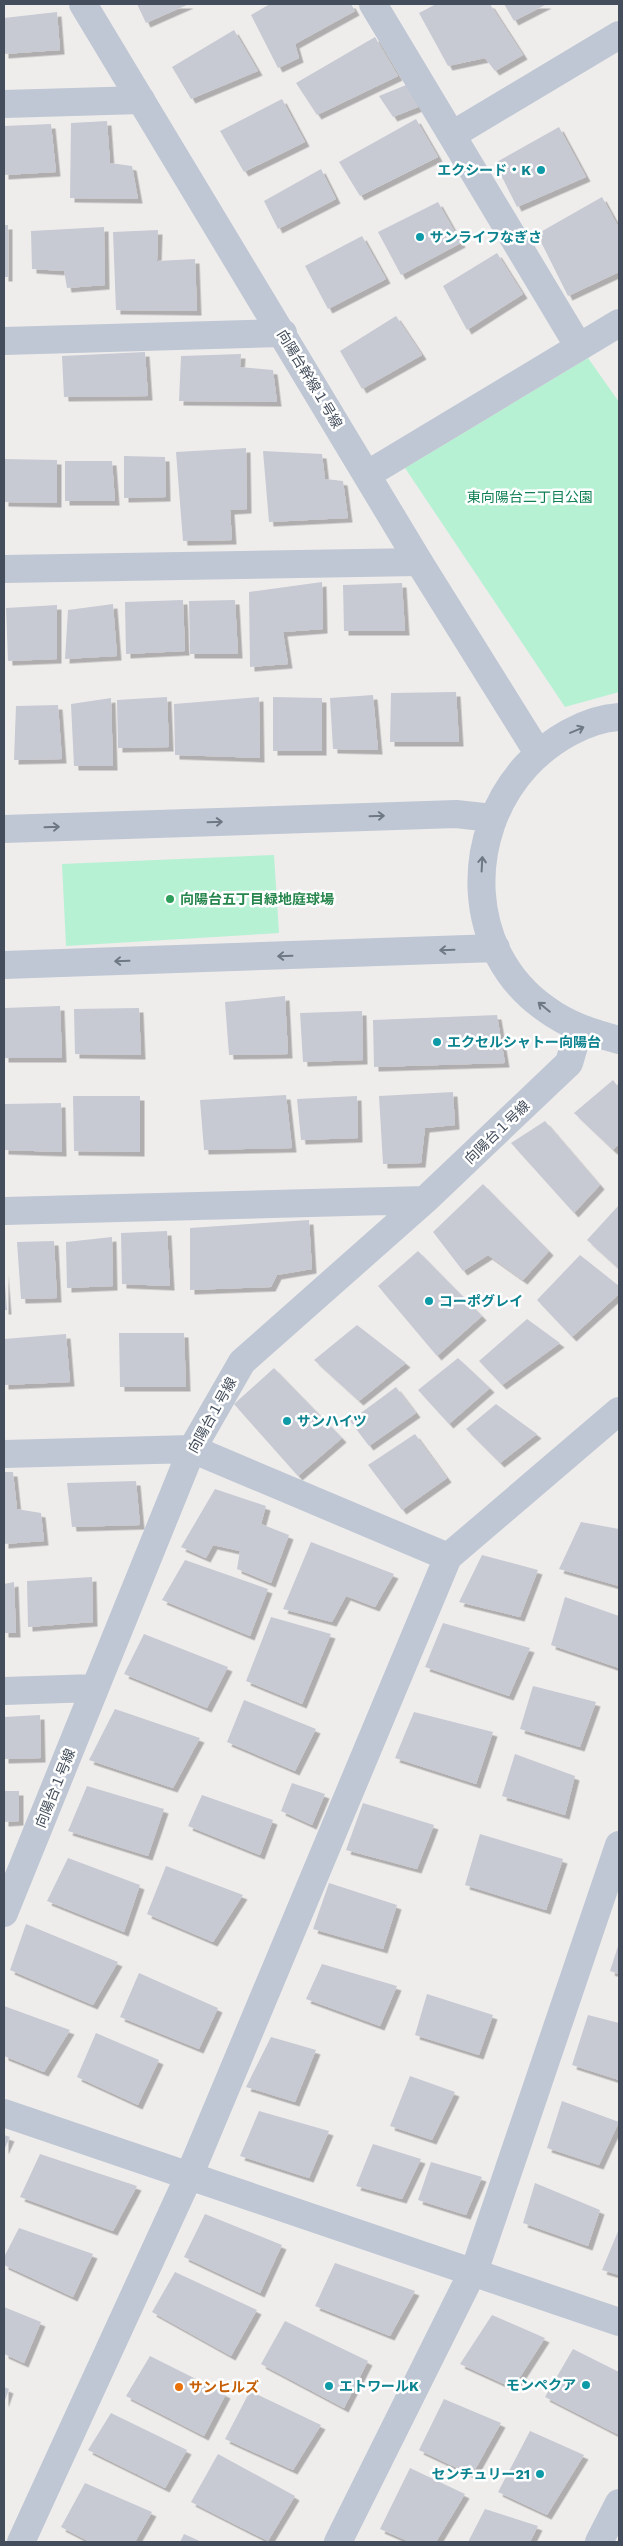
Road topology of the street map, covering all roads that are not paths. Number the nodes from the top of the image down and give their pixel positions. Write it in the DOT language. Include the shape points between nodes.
graph roads {
  1 [pos="83,4"];
  2 [pos="373,4"];
  3 [pos="619,35"];
  4 [pos="141,100"];
  5 [pos="4,104"];
  6 [pos="452,135"];
  7 [pos="619,323"];
  8 [pos="283,334"];
  9 [pos="4,340"];
  10 [pos="579,347"];
  11 [pos="368,474"];
  12 [pos="419,562"];
  13 [pos="4,568"];
  14 [pos="619,716"];
  15 [pos="538,753"];
  16 [pos="492,818"];
  17 [pos="4,829"];
  18 [pos="496,948"];
  19 [pos="4,965"];
  20 [pos="578,1029"];
  21 [pos="619,1040"];
  22 [pos="425,1200"];
  23 [pos="4,1211"];
  24 [pos="619,1411"];
  25 [pos="192,1449"];
  26 [pos="4,1454"];
  27 [pos="448,1556"];
  28 [pos="95,1688"];
  29 [pos="4,1690"];
  30 [pos="619,1845"];
  31 [pos="4,1913"];
  32 [pos="4,2113"];
  33 [pos="188,2176"];
  34 [pos="472,2272"];
  35 [pos="619,2322"];
  36 [pos="619,2503"];
  37 [pos="21,2542"];
  38 [pos="338,2542"];
  39 [pos="598,2542"];
  1 -- 4 [label="street, 向陽台幹線１号線"];
  2 -- 6 [label="street"];
  3 -- 6 [label="street"];
  4 -- 5 [label="street"];
  4 -- 8 [label="street, 向陽台幹線１号線"];
  6 -- 10 [label="street"];
  7 -- 10 [label="street"];
  8 -- 9 [label="street"];
  8 -- 11 [label="street, 向陽台幹線１号線"];
  10 -- 11 [label="street"];
  11 -- 12 [label="street, 向陽台幹線１号線"];
  12 -- 13 [label="street"];
  12 -- 15 [label="street, 向陽台幹線１号線"];
  15 -- 14 [label="street, one-way" via="573,730"];
  15 -- 16 [label="street" via="511,782"];
  17 -- 16 [label="street, one-way" via="456,814"];
  18 -- 16 [label="street, one-way" via="482,906 481,861"];
  18 -- 19 [label="street, one-way"];
  20 -- 18 [label="street, one-way" via="545,1009 517,982"];
  20 -- 21 [label="street"];
  20 -- 22 [label="street, 向陽台１号線" via="569,1063"];
  22 -- 23 [label="street"];
  22 -- 25 [label="street, 向陽台１号線" via="242,1362"];
  24 -- 27 [label="street"];
  25 -- 26 [label="street"];
  25 -- 27 [label="street"];
  25 -- 28 [label="street, 向陽台１号線"];
  27 -- 33 [label="street"];
  28 -- 29 [label="street"];
  28 -- 31 [label="street, 向陽台１号線"];
  30 -- 34 [label="street"];
  32 -- 33 [label="street"];
  33 -- 34 [label="street"];
  33 -- 37 [label="street"];
  34 -- 35 [label="street"];
  34 -- 38 [label="street"];
  36 -- 39 [label="street"];
}
